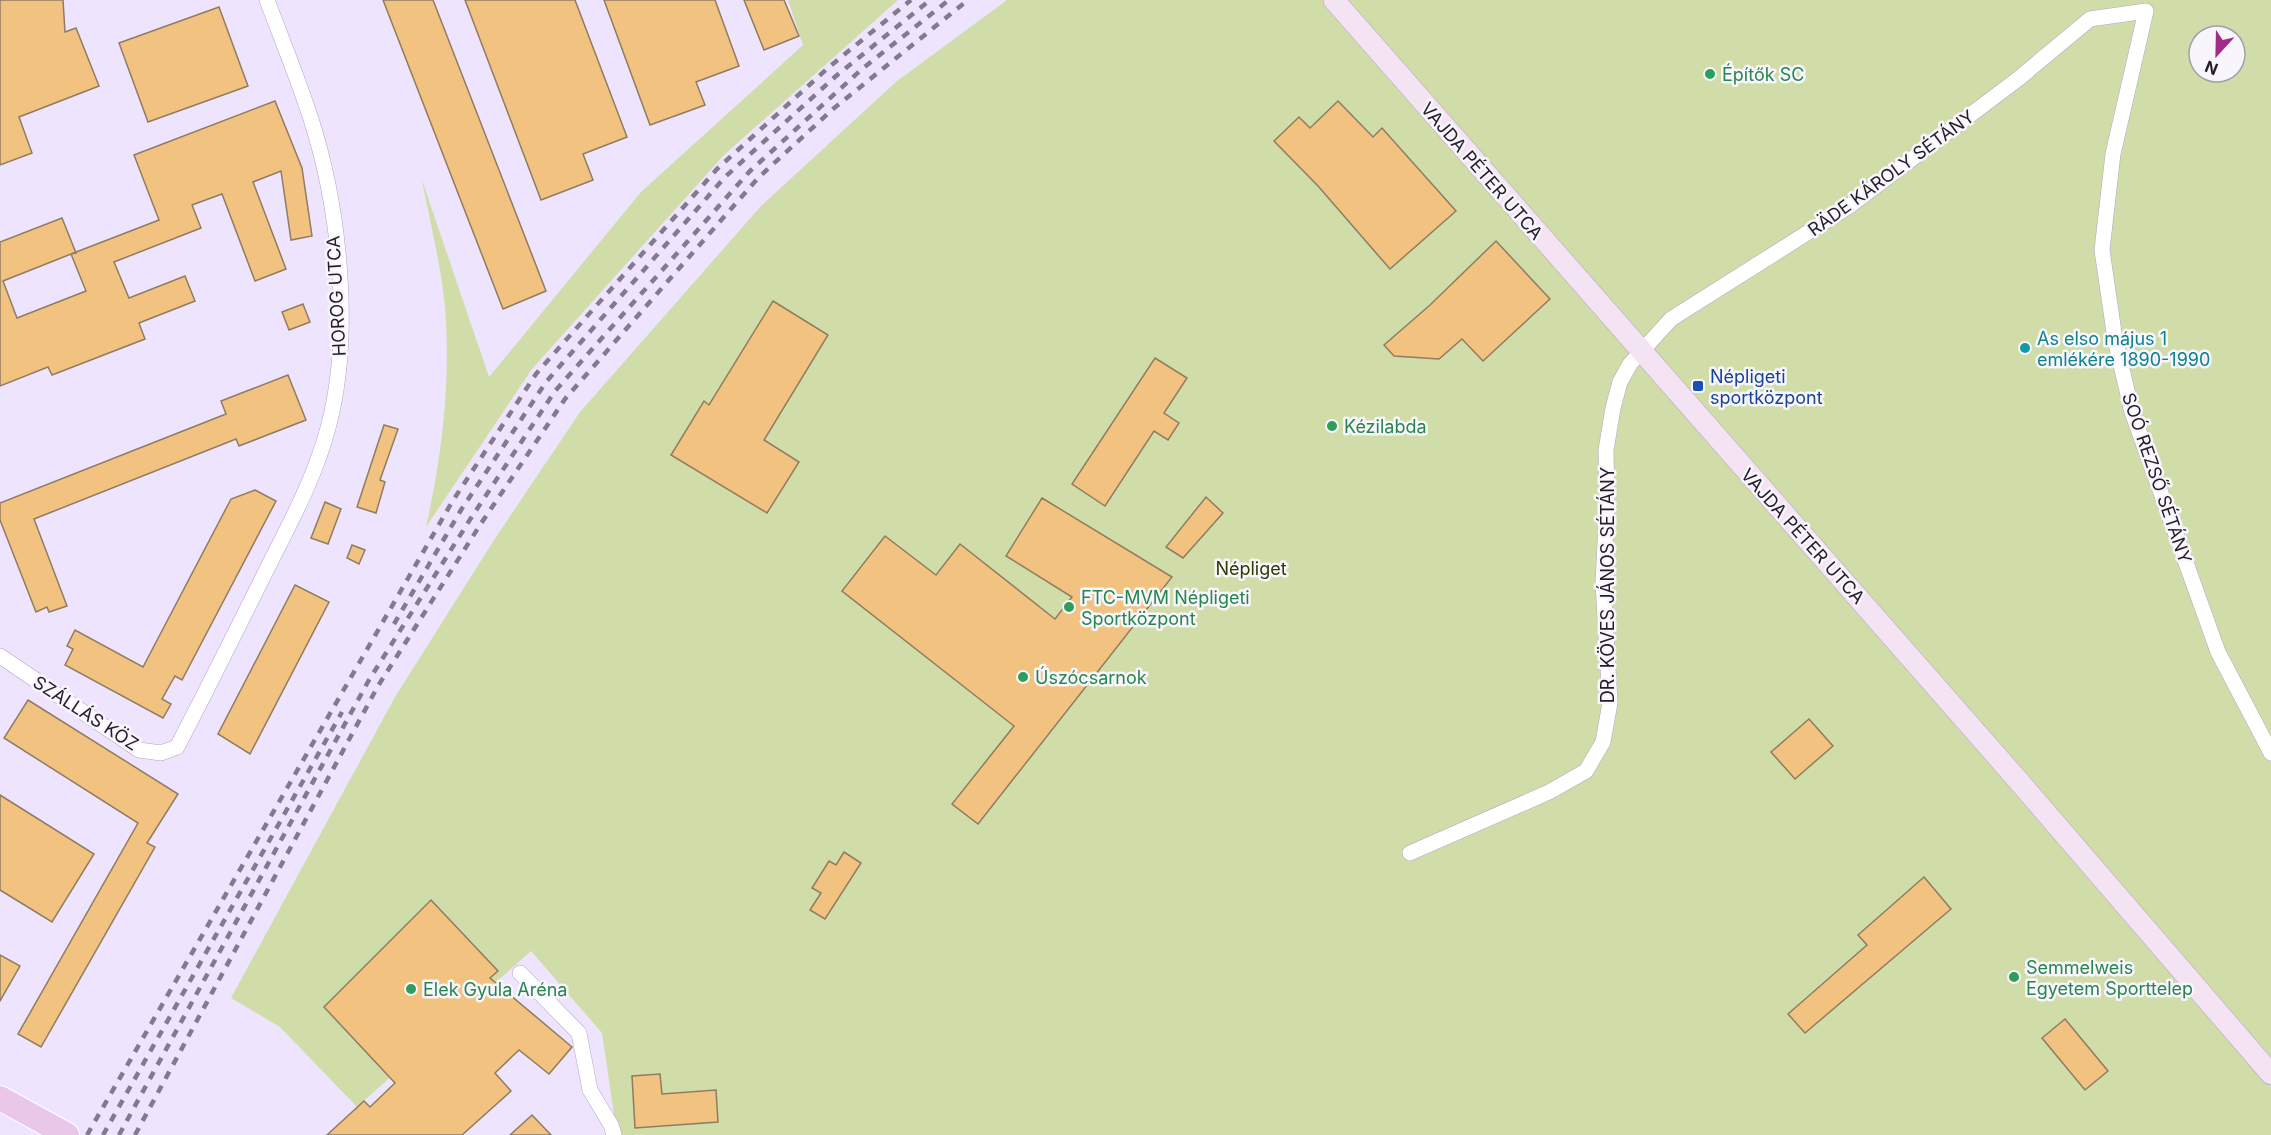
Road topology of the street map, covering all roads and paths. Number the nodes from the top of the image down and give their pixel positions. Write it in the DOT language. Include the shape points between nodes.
graph roads {
  1 [pos="267,0"];
  2 [pos="1334,0"];
  3 [pos="2146,11"];
  4 [pos="1641,352"];
  5 [pos="0,656"];
  6 [pos="177,747"];
  7 [pos="2271,753"];
  8 [pos="1410,853"];
  9 [pos="520,973"];
  10 [pos="2271,1074"];
  11 [pos="0,1098"];
  12 [pos="56,1133"];
  13 [pos="614,1135"];
  1 -- 6 [label="street, HOROG UTCA" via="311,121 331,207 339,283 339,373 324,444 287,531"];
  2 -- 4 [label="street, VAJDA PÉTER UTCA"];
  3 -- 4 [label="street, RÄDE KÁROLY SÉTÁNY" via="2090,19 2018,79 1848,207 1671,319"];
  3 -- 7 [label="street, SOÓ REZSŐ SÉTÁNY" via="2113,154 2102,250 2115,339 2132,412 2218,652"];
  4 -- 8 [label="street, DR. KÖVES JÁNOS SÉTÁNY" via="1625,370 1608,430 1603,583 1610,703 1603,742 1586,771"];
  4 -- 10 [label="street, VAJDA PÉTER UTCA"];
  5 -- 6 [label="street, SZÁLLÁS KÖZ" via="139,750 161,753"];
  9 -- 13 [label="street" via="579,1033 590,1090"];
  11 -- 12 [label="main road"];
}
